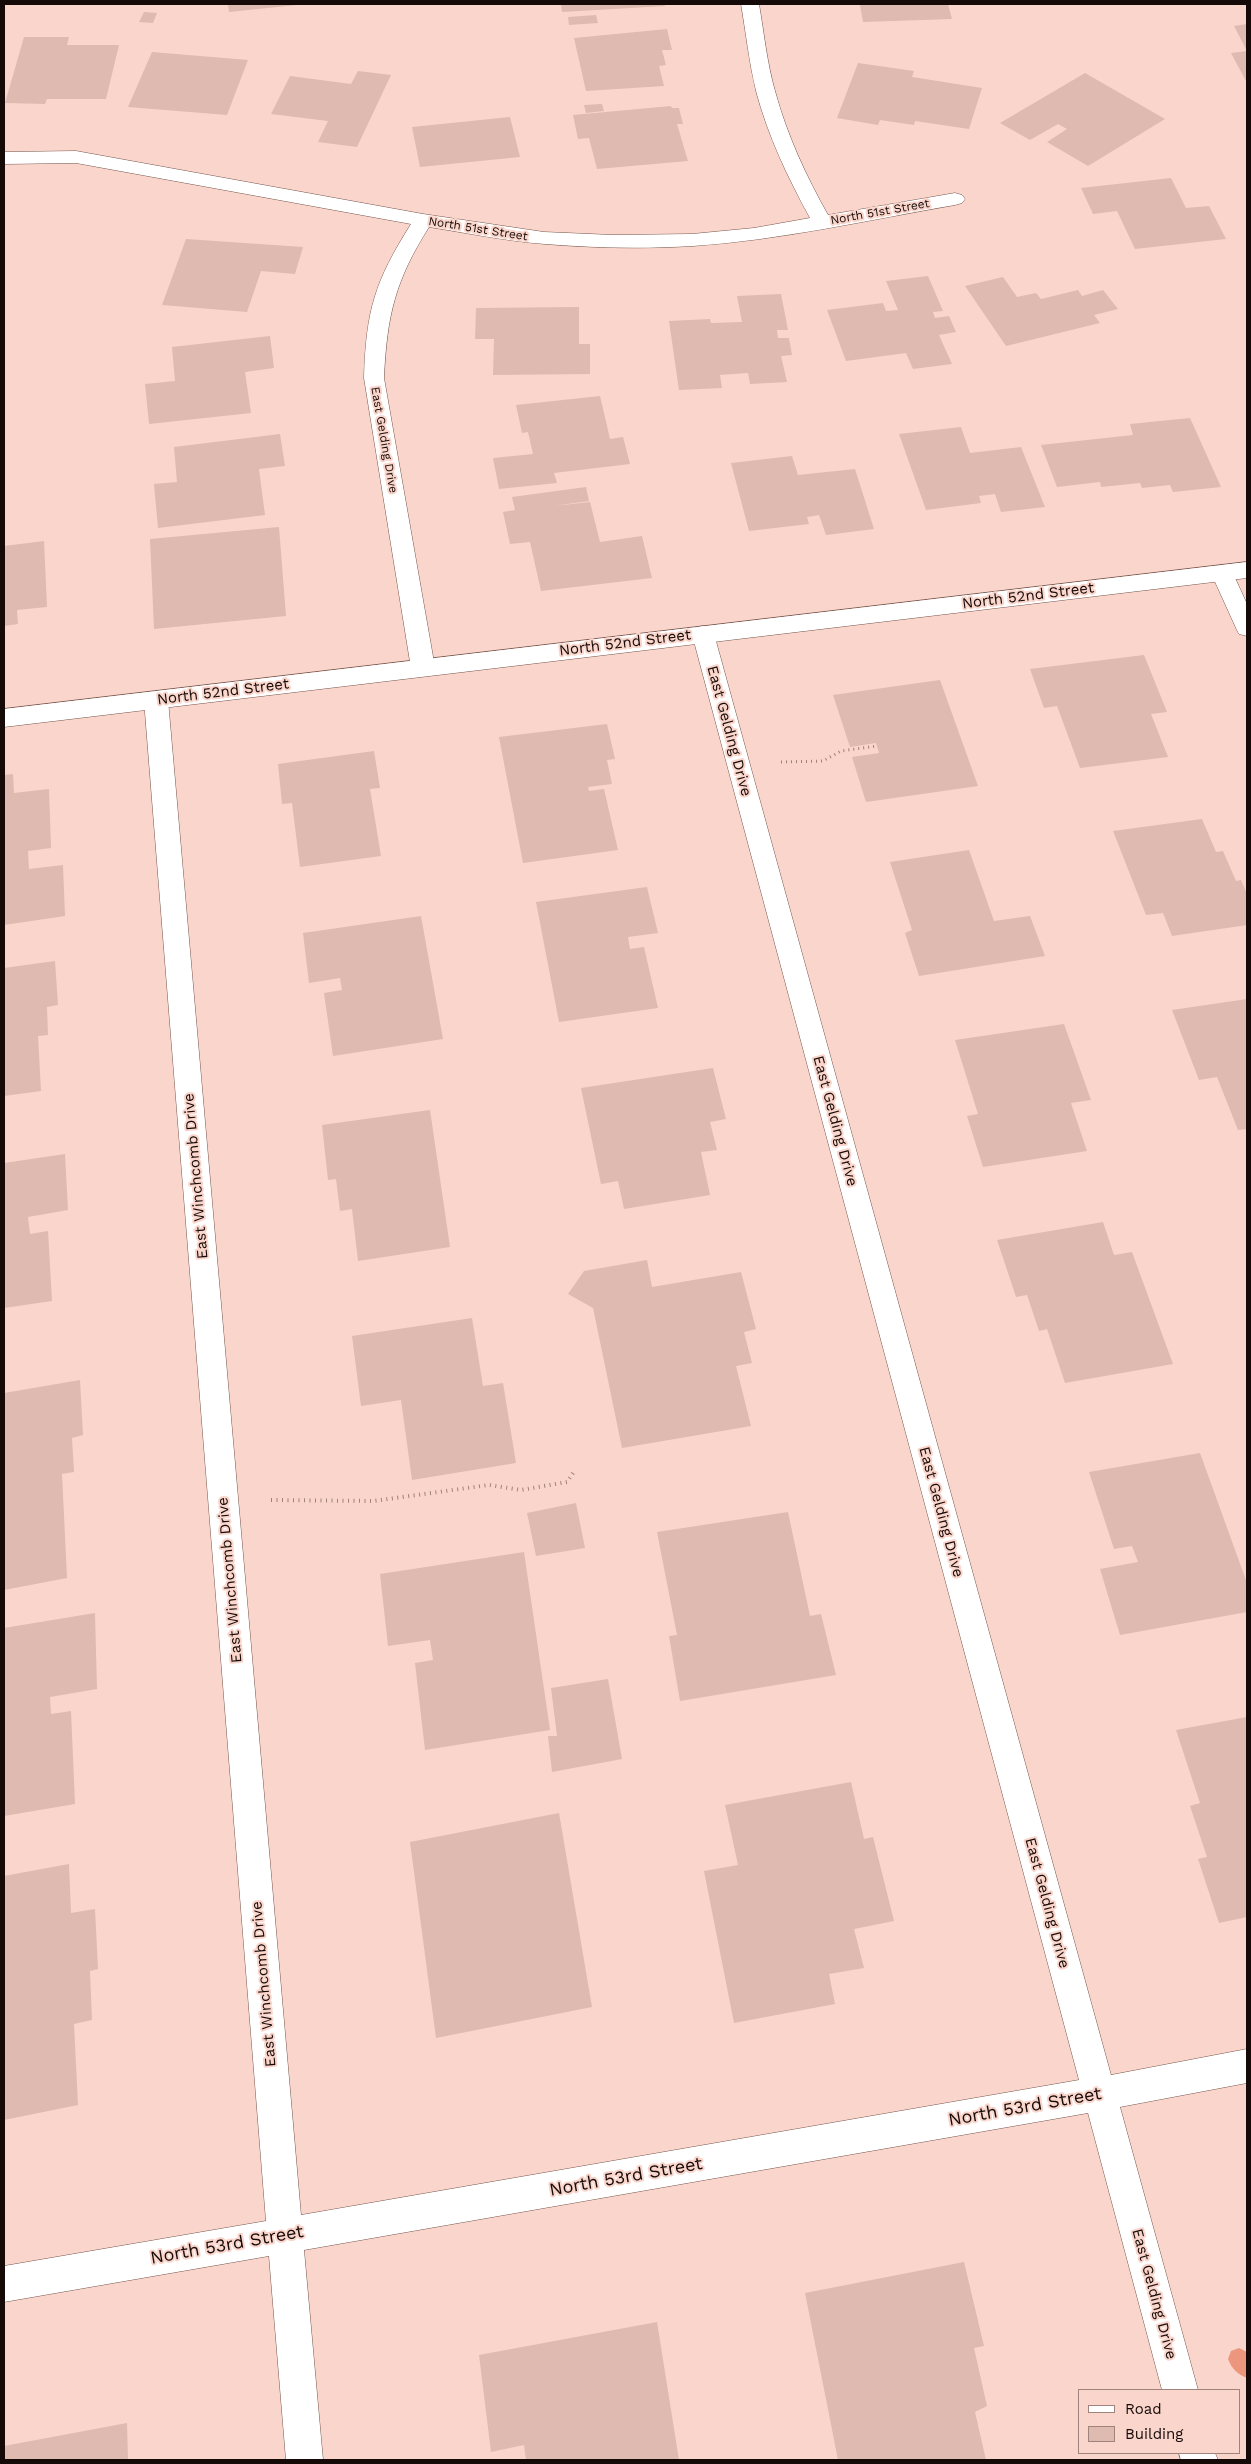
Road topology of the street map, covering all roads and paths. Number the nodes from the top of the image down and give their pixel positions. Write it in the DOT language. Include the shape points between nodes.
graph roads {
  1 [pos="750,4"];
  2 [pos="4,158"];
  3 [pos="955,199"];
  4 [pos="423,220"];
  5 [pos="823,223"];
  6 [pos="1247,570"];
  7 [pos="1222,573"];
  8 [pos="1247,628"];
  9 [pos="703,634"];
  10 [pos="422,668"];
  11 [pos="156,700"];
  12 [pos="4,718"];
  13 [pos="877,746"];
  14 [pos="778,762"];
  15 [pos="573,1473"];
  16 [pos="272,1500"];
  17 [pos="1247,2066"];
  18 [pos="1099,2094"];
  19 [pos="285,2235"];
  20 [pos="4,2284"];
  21 [pos="1180,2389"];
  22 [pos="304,2460"];
  1 -- 5 [label="street" via="761,73 781,138 805,193"];
  2 -- 4 [label="street, North 51st Street" via="76,157"];
  3 -- 5 [label="street, North 51st Street"];
  4 -- 5 [label="street, North 51st Street" via="544,238 613,241 692,240"];
  4 -- 10 [label="street, East Gelding Drive" via="388,284 376,336 374,378"];
  6 -- 7 [label="street, North 52nd Street"];
  7 -- 8 [label="street"];
  7 -- 9 [label="street, North 52nd Street"];
  9 -- 10 [label="street, North 52nd Street"];
  9 -- 18 [label="street, East Gelding Drive"];
  10 -- 11 [label="street, North 52nd Street"];
  11 -- 12 [label="street, North 52nd Street"];
  11 -- 19 [label="street, East Winchcomb Drive"];
  13 -- 14 [label="path" via="840,751 823,761"];
  15 -- 16 [label="path" via="567,1482 521,1490 489,1485 374,1501"];
  17 -- 18 [label="street, North 53rd Street"];
  18 -- 19 [label="street, North 53rd Street"];
  18 -- 21 [label="street, East Gelding Drive"];
  19 -- 20 [label="street, North 53rd Street"];
  19 -- 22 [label="street, East Winchcomb Drive"];
}
